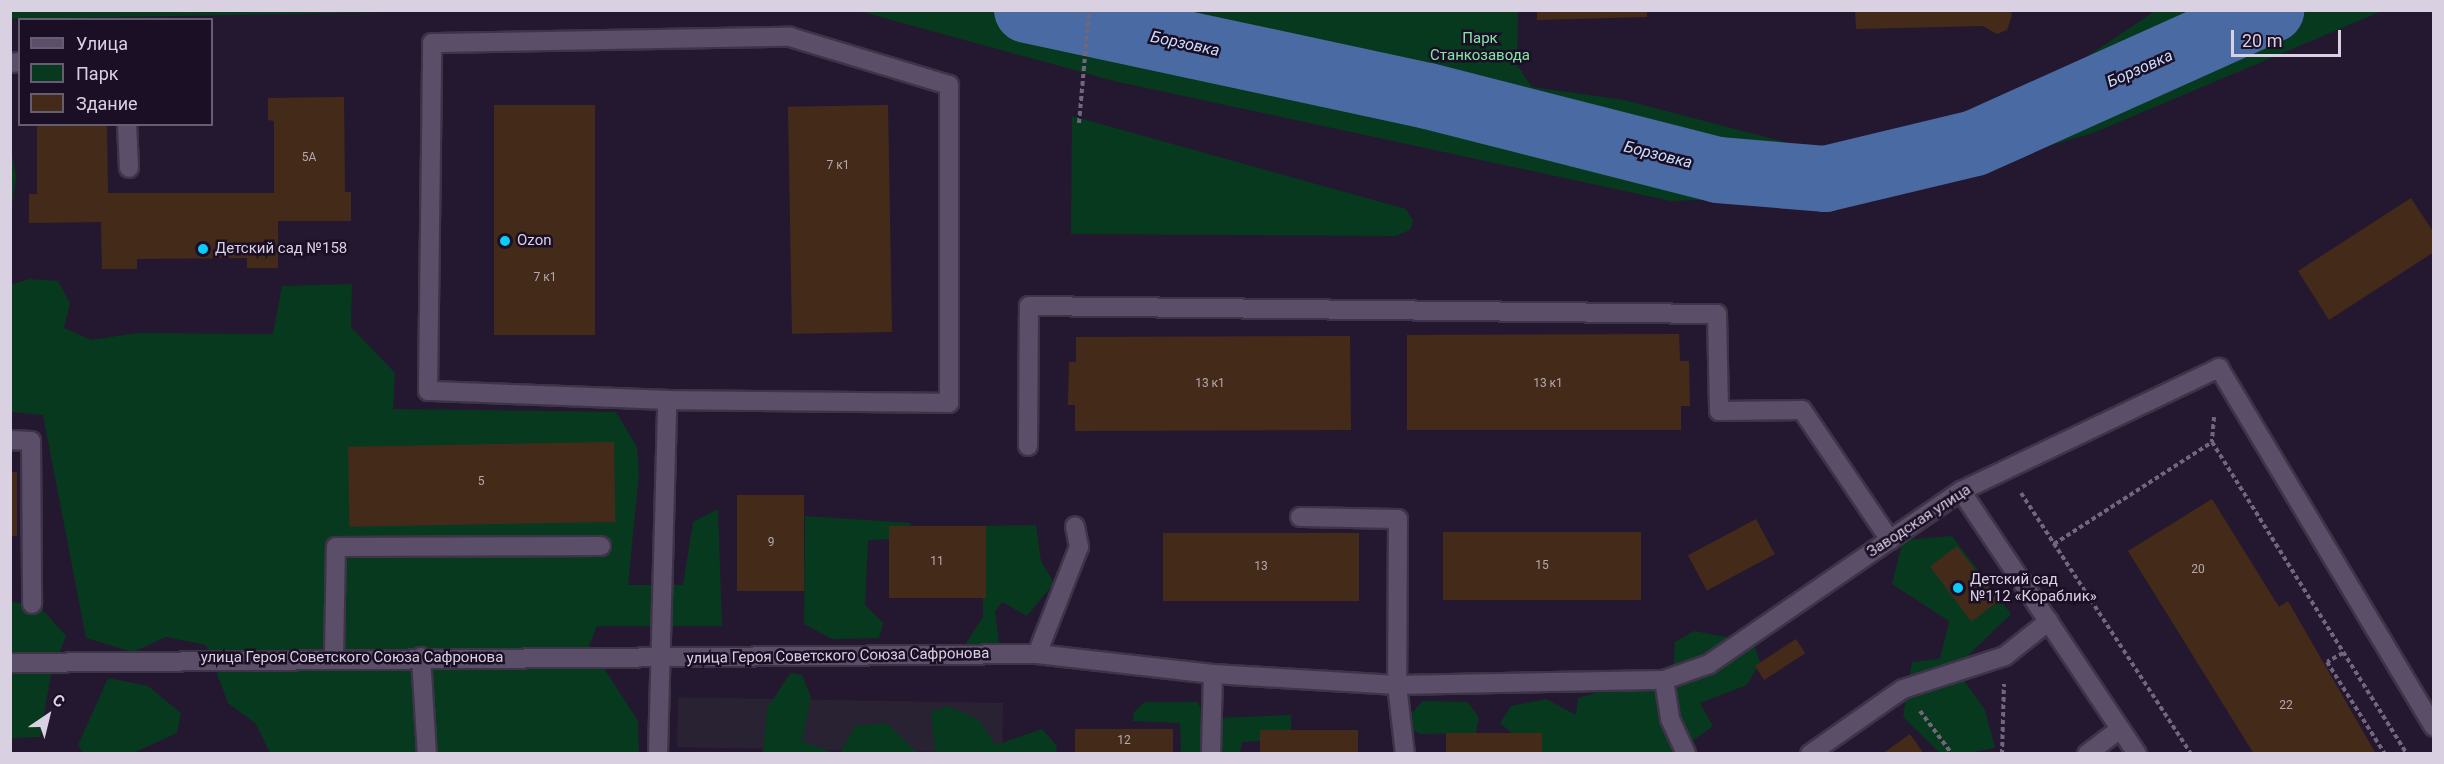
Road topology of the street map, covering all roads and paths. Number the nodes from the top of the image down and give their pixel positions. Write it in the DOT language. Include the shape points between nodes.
graph roads {
  1 [pos="1089,10"];
  2 [pos="1079,123"];
  3 [pos="127,126"];
  4 [pos="129,168"];
  5 [pos="667,400"];
  6 [pos="10,440"];
  7 [pos="1028,447"];
  8 [pos="2006,469"];
  9 [pos="1961,491"];
  10 [pos="1300,517"];
  11 [pos="1075,526"];
  12 [pos="1890,540"];
  13 [pos="2054,544"];
  14 [pos="601,546"];
  15 [pos="32,604"];
  16 [pos="2049,621"];
  17 [pos="2343,653"];
  18 [pos="1037,654"];
  19 [pos="2005,656"];
  20 [pos="334,657"];
  21 [pos="421,657"];
  22 [pos="660,657"];
  23 [pos="10,663"];
  24 [pos="1213,674"];
  25 [pos="1664,680"];
  26 [pos="1397,685"];
  27 [pos="1903,689"];
  28 [pos="2433,727"];
  29 [pos="2120,729"];
  30 [pos="427,753"];
  31 [pos="658,753"];
  32 [pos="1211,753"];
  33 [pos="1405,753"];
  34 [pos="1686,753"];
  35 [pos="1810,753"];
  36 [pos="1952,753"];
  37 [pos="2002,753"];
  38 [pos="2086,753"];
  39 [pos="2137,753"];
  40 [pos="2191,753"];
  41 [pos="2385,753"];
  42 [pos="2407,753"];
  1 -- 2 [label="path"];
  3 -- 4 [label="street"];
  5 -- 5 [label="street" via="949,403 949,85 790,37 432,43 428,391"];
  5 -- 22 [label="street"];
  6 -- 15 [label="street" via="31,441"];
  7 -- 12 [label="street" via="1029,306 1717,314 1719,411 1802,410"];
  8 -- 9 [label="street, Заводская улица"];
  8 -- 13 [label="path"];
  8 -- 28 [label="street, Заводская улица" via="2219,368"];
  9 -- 12 [label="street, Заводская улица"];
  9 -- 16 [label="street"];
  10 -- 26 [label="street" via="1398,519"];
  11 -- 18 [label="street" via="1079,547"];
  12 -- 25 [label="street, Заводская улица" via="1709,664"];
  13 -- 17 [label="path" via="2212,442"];
  13 -- 40 [label="path"];
  14 -- 20 [label="street" via="336,547"];
  16 -- 19 [label="street"];
  16 -- 29 [label="street"];
  17 -- 41 [label="path" via="2327,662"];
  17 -- 42 [label="path"];
  18 -- 22 [label="street, улица Героя Советского Союза Сафронова"];
  18 -- 24 [label="street, улица Героя Советского Союза Сафронова"];
  19 -- 27 [label="street"];
  19 -- 37 [label="path"];
  20 -- 21 [label="street, улица Героя Советского Союза Сафронова"];
  20 -- 23 [label="street, улица Героя Советского Союза Сафронова"];
  21 -- 22 [label="street, улица Героя Советского Союза Сафронова"];
  21 -- 30 [label="street"];
  22 -- 31 [label="street"];
  24 -- 26 [label="street, улица Героя Советского Союза Сафронова"];
  24 -- 32 [label="street"];
  25 -- 26 [label="street, улица Героя Советского Союза Сафронова"];
  25 -- 34 [label="street" via="1670,719"];
  26 -- 33 [label="street"];
  27 -- 35 [label="street"];
  27 -- 36 [label="path"];
  29 -- 38 [label="street"];
  29 -- 39 [label="street"];
}
